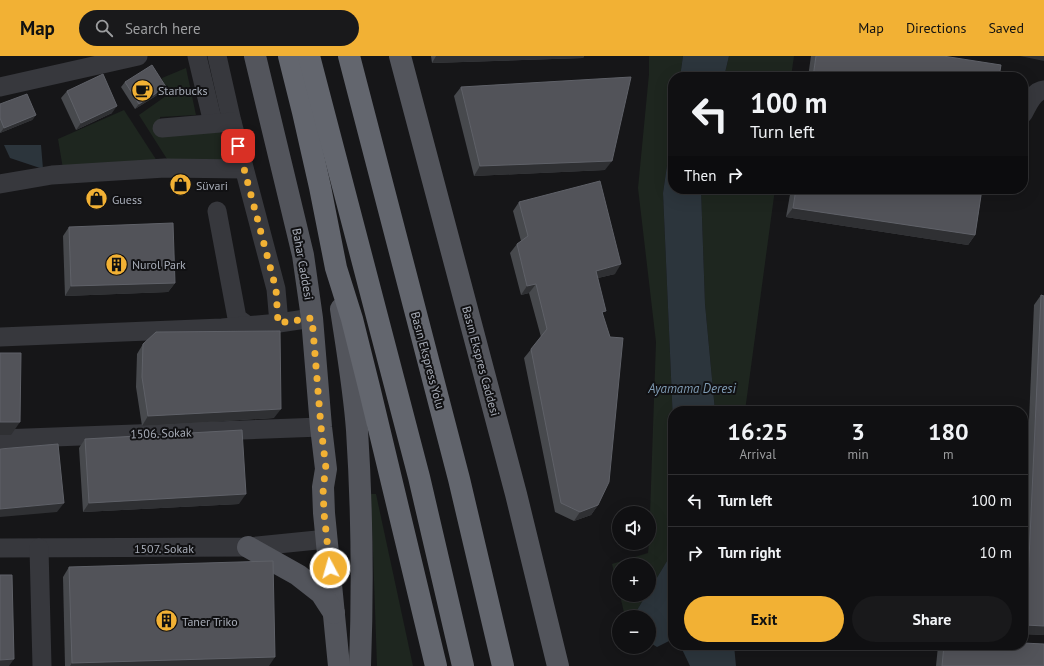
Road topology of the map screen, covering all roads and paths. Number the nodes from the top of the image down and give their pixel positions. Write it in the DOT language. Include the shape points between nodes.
graph roads {
  1 [pos="138,56"];
  2 [pos="197,56"];
  3 [pos="217,56"];
  4 [pos="255,56"];
  5 [pos="289,56"];
  6 [pos="309,56"];
  7 [pos="349,56"];
  8 [pos="400,56"];
  9 [pos="0,87"];
  10 [pos="1044,90"];
  11 [pos="1028,105"];
  12 [pos="232,122"];
  13 [pos="213,124"];
  14 [pos="162,128"];
  15 [pos="244,169"];
  16 [pos="0,184"];
  17 [pos="217,211"];
  18 [pos="336,268"];
  19 [pos="312,318"];
  20 [pos="278,323"];
  21 [pos="248,326"];
  22 [pos="0,337"];
  23 [pos="321,427"];
  24 [pos="0,439"];
  25 [pos="327,538"];
  26 [pos="248,547"];
  27 [pos="0,548"];
  28 [pos="39,548"];
  29 [pos="334,613"];
  30 [pos="503,663"];
  31 [pos="42,666"];
  32 [pos="339,666"];
  33 [pos="360,666"];
  34 [pos="436,666"];
  35 [pos="463,666"];
  36 [pos="558,666"];
  1 -- 9 [label="street"];
  2 -- 13 [label="street"];
  3 -- 12 [label="street"];
  4 -- 19 [label="main road, Bahar Caddesi" via="303,255"];
  5 -- 18 [label="highway"];
  6 -- 35 [label="highway" via="419,477"];
  7 -- 30 [label="highway, Basın Ekspress Yolu" via="459,479"];
  8 -- 36 [label="main road, Basın Ekspres Caddesi" via="516,494"];
  10 -- 11 [label="street" via="1032,97"];
  12 -- 13 [label="street"];
  12 -- 15 [label="street"];
  13 -- 14 [label="street"];
  15 -- 16 [label="street" via="165,168 52,175"];
  15 -- 20 [label="street" via="276,289"];
  17 -- 21 [label="street" via="237,318"];
  18 -- 33 [label="main road" via="357,428 362,554"];
  18 -- 34 [label="highway" via="369,387"];
  19 -- 20 [label="street"];
  19 -- 23 [label="main road, Bahar Caddesi"];
  20 -- 21 [label="street"];
  21 -- 22 [label="street"];
  23 -- 24 [label="street, 1506. Sokak"];
  23 -- 25 [label="main road, Bahar Caddesi" via="326,469 323,487"];
  25 -- 26 [label="street, 1507. Sokak"];
  25 -- 29 [label="main road, Bahar Caddesi"];
  26 -- 28 [label="street, 1507. Sokak"];
  26 -- 29 [label="main road" via="298,575 321,593"];
  27 -- 28 [label="street, 1507. Sokak"];
  28 -- 31 [label="street"];
  29 -- 32 [label="main road, Bahar Caddesi"];
}
